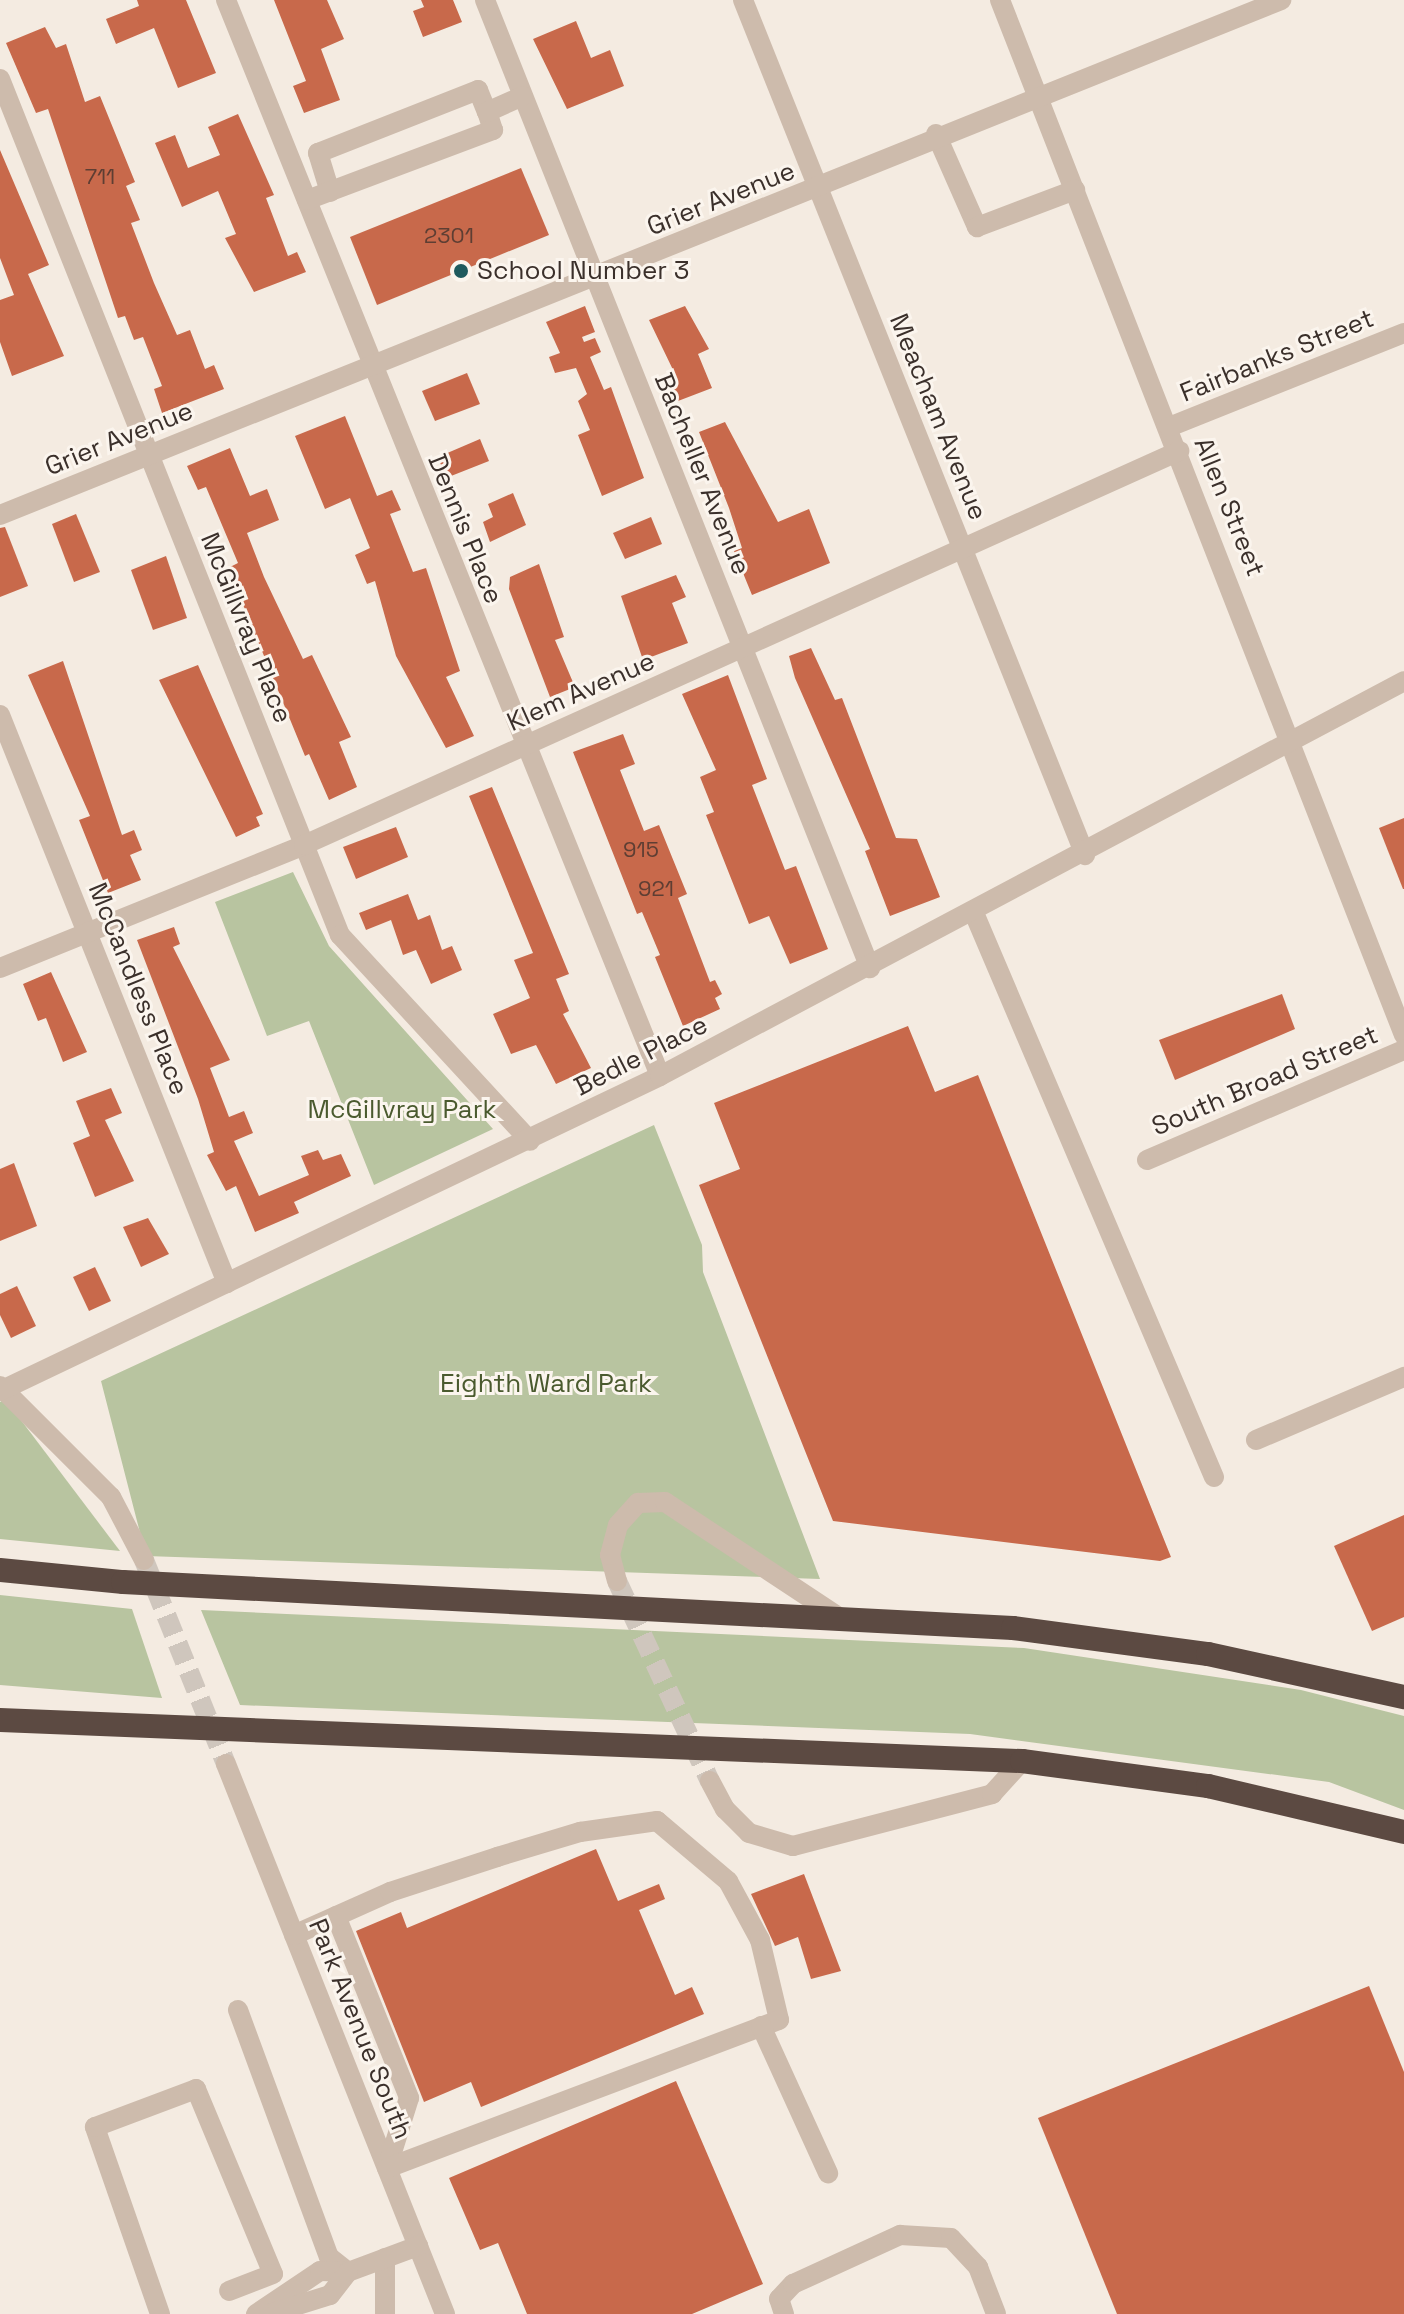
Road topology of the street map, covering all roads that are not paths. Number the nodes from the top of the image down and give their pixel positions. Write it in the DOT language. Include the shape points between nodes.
graph roads {
  1 [pos="226,0"];
  2 [pos="485,0"];
  3 [pos="743,0"];
  4 [pos="1000,0"];
  5 [pos="1281,0"];
  6 [pos="0,79"];
  7 [pos="1037,94"];
  8 [pos="523,96"];
  9 [pos="487,112"];
  10 [pos="936,134"];
  11 [pos="818,189"];
  12 [pos="1075,190"];
  13 [pos="330,192"];
  14 [pos="307,200"];
  15 [pos="596,277"];
  16 [pos="1404,333"];
  17 [pos="372,362"];
  18 [pos="1169,427"];
  19 [pos="1179,451"];
  20 [pos="150,456"];
  21 [pos="0,515"];
  22 [pos="963,548"];
  23 [pos="743,648"];
  24 [pos="1404,681"];
  25 [pos="0,715"];
  26 [pos="1294,744"];
  27 [pos="523,746"];
  28 [pos="304,845"];
  29 [pos="1085,855"];
  30 [pos="974,913"];
  31 [pos="88,933"];
  32 [pos="0,968"];
  33 [pos="870,968"];
  34 [pos="1404,1035"];
  35 [pos="1404,1050"];
  36 [pos="660,1076"];
  37 [pos="530,1141"];
  38 [pos="1147,1160"];
  39 [pos="227,1283"];
  40 [pos="1404,1377"];
  41 [pos="1,1389"];
  42 [pos="1256,1440"];
  43 [pos="1214,1477"];
  44 [pos="144,1560"];
  45 [pos="0,1570"];
  46 [pos="617,1581"];
  47 [pos="842,1619"];
  48 [pos="1404,1697"];
  49 [pos="0,1720"];
  50 [pos="1022,1761"];
  51 [pos="226,1764"];
  52 [pos="710,1781"];
  53 [pos="1404,1832"];
  54 [pos="336,1916"];
  55 [pos="294,1935"];
  56 [pos="238,2010"];
  57 [pos="761,2026"];
  58 [pos="387,2168"];
  59 [pos="828,2173"];
  60 [pos="418,2246"];
  61 [pos="385,2258"];
  62 [pos="348,2272"];
  63 [pos="229,2291"];
  64 [pos="782,2306"];
  65 [pos="160,2314"];
  66 [pos="256,2314"];
  67 [pos="269,2314"];
  68 [pos="385,2314"];
  69 [pos="445,2314"];
  70 [pos="996,2314"];
  1 -- 14 [label="street, Dennis Place"];
  2 -- 8 [label="street, Bacheller Avenue"];
  3 -- 11 [label="street, Meacham Avenue"];
  4 -- 7 [label="street, Allen Street"];
  5 -- 7 [label="street, Grier Avenue"];
  6 -- 20 [label="street, McGillvray Place"];
  7 -- 10 [label="street, Grier Avenue"];
  7 -- 12 [label="street, Allen Street"];
  8 -- 9 [label="street"];
  8 -- 15 [label="street, Bacheller Avenue"];
  9 -- 13 [label="street" via="493,130"];
  9 -- 13 [label="street" via="478,90 318,153"];
  10 -- 11 [label="street, Grier Avenue"];
  10 -- 12 [label="street" via="977,227"];
  11 -- 15 [label="street, Grier Avenue"];
  11 -- 22 [label="street, Meacham Avenue"];
  12 -- 18 [label="street, Allen Street"];
  13 -- 14 [label="street"];
  14 -- 17 [label="street, Dennis Place"];
  15 -- 17 [label="street, Grier Avenue"];
  15 -- 23 [label="street, Bacheller Avenue"];
  16 -- 18 [label="street, Fairbanks Street"];
  17 -- 20 [label="street, Grier Avenue"];
  17 -- 27 [label="street, Dennis Place"];
  18 -- 19 [label="street, Allen Street"];
  19 -- 22 [label="street, Klem Avenue"];
  19 -- 26 [label="street, Allen Street"];
  20 -- 21 [label="street, Grier Avenue"];
  20 -- 28 [label="street, McGillvray Place"];
  22 -- 23 [label="street, Klem Avenue"];
  22 -- 29 [label="street, Meacham Avenue"];
  23 -- 27 [label="street, Klem Avenue"];
  23 -- 33 [label="street, Bacheller Avenue"];
  24 -- 26 [label="street, Bedle Place"];
  25 -- 31 [label="street, McCandless Place"];
  26 -- 29 [label="street, Bedle Place"];
  26 -- 34 [label="street, Allen Street"];
  27 -- 28 [label="street, Klem Avenue"];
  27 -- 36 [label="street, Dennis Place"];
  28 -- 31 [label="street, Klem Avenue"];
  28 -- 37 [label="street, McGillvray Place" via="347,947"];
  29 -- 30 [label="street, Bedle Place"];
  30 -- 33 [label="street, Bedle Place"];
  30 -- 43 [label="street"];
  31 -- 32 [label="street, Klem Avenue"];
  31 -- 39 [label="street, McCandless Place"];
  33 -- 36 [label="street, Bedle Place"];
  35 -- 38 [label="street, South Broad Street"];
  36 -- 37 [label="street, Bedle Place"];
  37 -- 39 [label="street, Bedle Place"];
  39 -- 41 [label="street, Bedle Place"];
  40 -- 42 [label="street"];
  41 -- 44 [label="street" via="111,1497"];
  45 -- 47 [label="highway" via="123,1582"];
  46 -- 47 [label="street" via="610,1555 618,1525 638,1503 665,1502"];
  47 -- 48 [label="highway" via="1013,1628 1169,1647"];
  49 -- 50 [label="highway"];
  50 -- 52 [label="street" via="992,1794 793,1846 769,1843 741,1827"];
  50 -- 53 [label="highway" via="1208,1786"];
  51 -- 55 [label="street, Park Avenue South"];
  54 -- 55 [label="street"];
  54 -- 57 [label="street" via="390,1892 580,1832 657,1821 728,1881 760,1940 779,2020"];
  54 -- 58 [label="street" via="409,2098"];
  55 -- 58 [label="street, Park Avenue South"];
  56 -- 62 [label="street" via="329,2257"];
  57 -- 58 [label="street"];
  57 -- 59 [label="street"];
  58 -- 60 [label="street, Park Avenue South"];
  60 -- 61 [label="street"];
  60 -- 69 [label="street, Park Avenue South"];
  61 -- 62 [label="street"];
  61 -- 68 [label="street"];
  62 -- 66 [label="street" via="320,2271"];
  62 -- 67 [label="street" via="330,2295"];
  63 -- 65 [label="street" via="273,2274 196,2089 95,2127"];
  64 -- 70 [label="street" via="793,2284 900,2235 951,2238 978,2267"];
}
